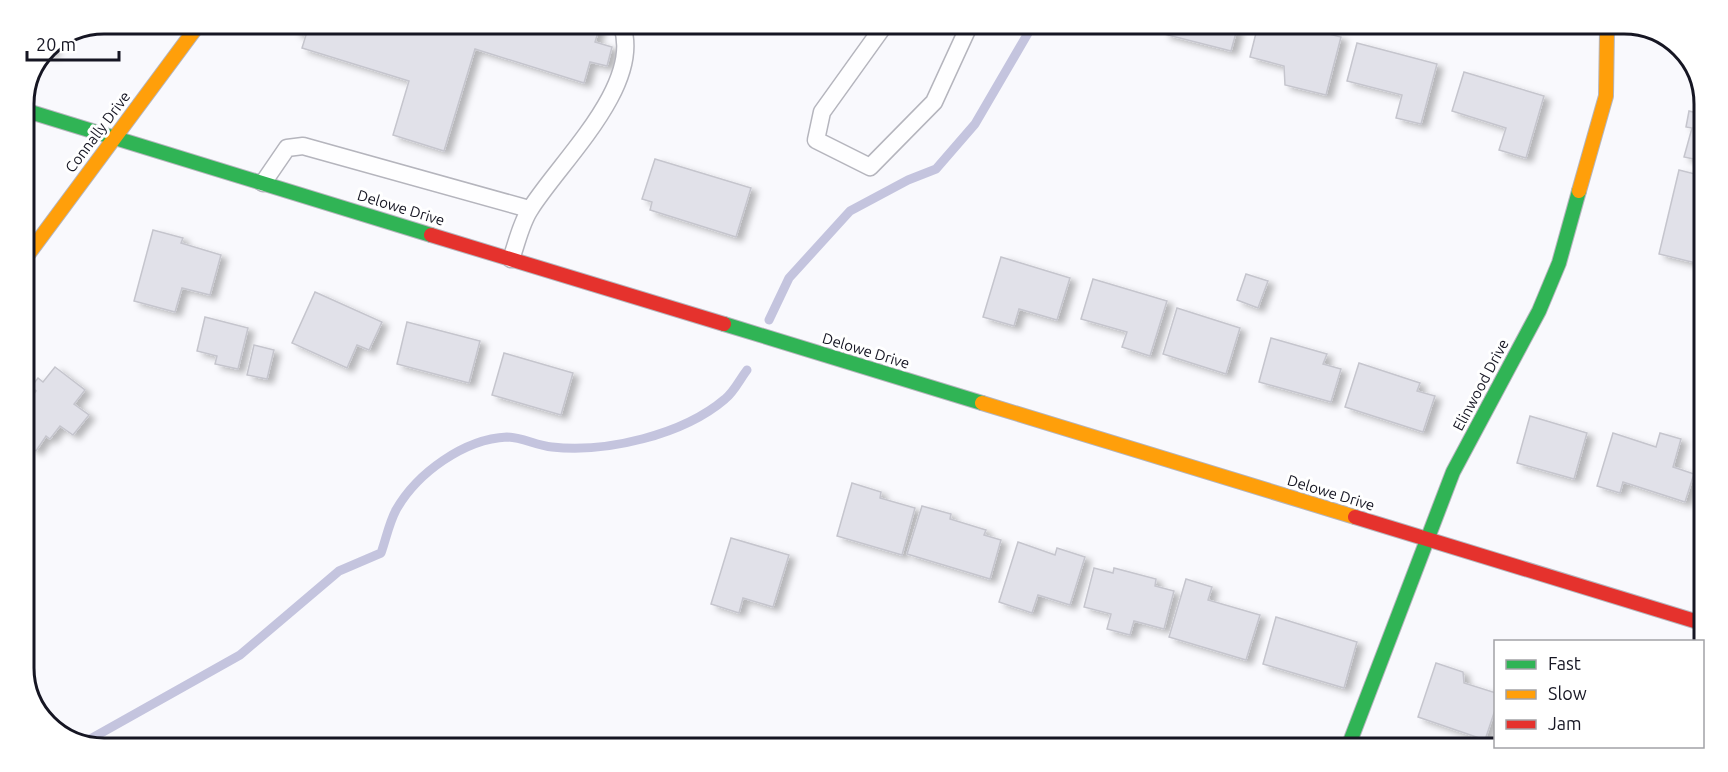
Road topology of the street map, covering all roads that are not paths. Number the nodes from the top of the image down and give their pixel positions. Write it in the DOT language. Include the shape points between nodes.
graph roads {
  1 [pos="191,35"];
  2 [pos="625,35"];
  3 [pos="878,35"];
  4 [pos="964,35"];
  5 [pos="1607,35"];
  6 [pos="35,113"];
  7 [pos="114,138"];
  8 [pos="263,183"];
  9 [pos="529,209"];
  10 [pos="35,245"];
  11 [pos="511,259"];
  12 [pos="1426,539"];
  13 [pos="1694,621"];
  14 [pos="1351,738"];
  1 -- 7 [label="street, Connally Drive"];
  2 -- 9 [label="lane" via="625,62 597,121"];
  3 -- 4 [label="lane" via="822,112 816,140 870,167 934,102"];
  5 -- 12 [label="street, Elinwood Drive" via="1606,96 1559,262 1539,311 1453,472"];
  6 -- 7 [label="street, Delowe Drive"];
  7 -- 8 [label="street, Delowe Drive"];
  7 -- 10 [label="street, Connally Drive"];
  8 -- 9 [label="lane" via="287,148 303,146"];
  8 -- 11 [label="street, Delowe Drive"];
  9 -- 11 [label="lane"];
  11 -- 12 [label="street, Delowe Drive"];
  12 -- 13 [label="street, Delowe Drive"];
  12 -- 14 [label="street, Elinwood Drive"];
}
